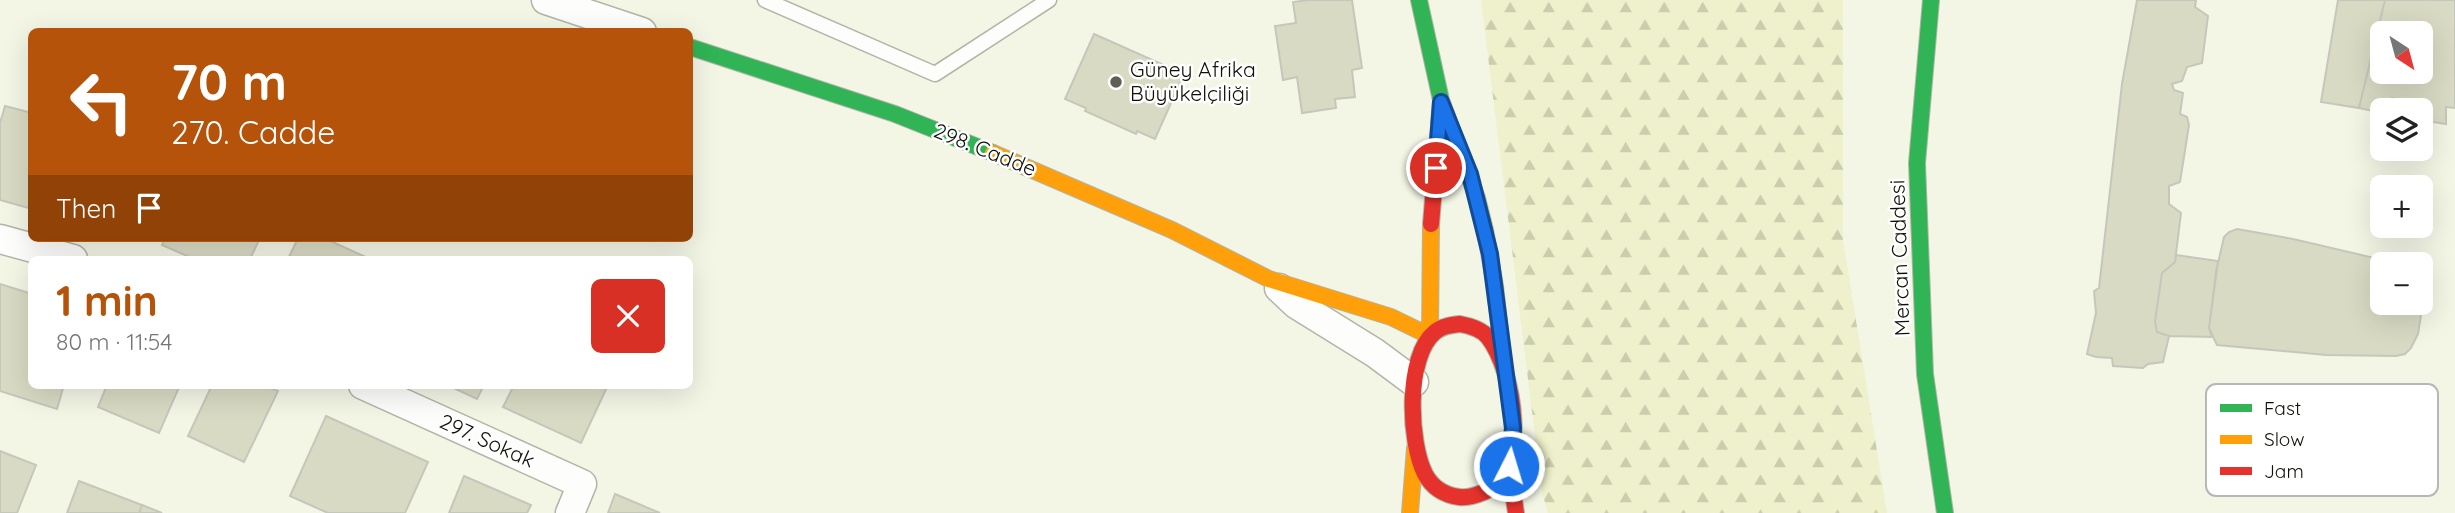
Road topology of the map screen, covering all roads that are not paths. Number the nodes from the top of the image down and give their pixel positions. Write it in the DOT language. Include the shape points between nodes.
graph roads {
  1 [pos="547,0"];
  2 [pos="765,0"];
  3 [pos="1049,0"];
  4 [pos="1419,0"];
  5 [pos="1931,0"];
  6 [pos="630,28"];
  7 [pos="693,48"];
  8 [pos="1441,102"];
  9 [pos="0,239"];
  10 [pos="62,256"];
  11 [pos="1269,279"];
  12 [pos="1430,336"];
  13 [pos="1504,370"];
  14 [pos="1413,382"];
  15 [pos="372,389"];
  16 [pos="1415,448"];
  17 [pos="1509,466"];
  18 [pos="1455,497"];
  19 [pos="570,513"];
  20 [pos="1410,513"];
  21 [pos="1463,513"];
  22 [pos="1516,513"];
  23 [pos="1945,513"];
  1 -- 6 [label="street"];
  2 -- 3 [label="lane" via="935,74"];
  4 -- 8 [label="street"];
  5 -- 23 [label="street, Mercan Caddesi" via="1917,163 1926,373"];
  7 -- 11 [label="street, 298. Cadde" via="895,114 1172,230"];
  8 -- 12 [label="street" via="1431,216"];
  8 -- 13 [label="street" via="1482,215"];
  9 -- 10 [label="street"];
  11 -- 12 [label="street, 298. Cadde" via="1391,317"];
  11 -- 14 [label="street" via="1296,304 1376,353"];
  12 -- 13 [label="street" via="1448,325 1471,326 1488,337"];
  12 -- 14 [label="street"];
  13 -- 17 [label="street" via="1513,428"];
  14 -- 16 [label="street"];
  15 -- 19 [label="street, 297. Sokak" via="582,484"];
  16 -- 18 [label="street" via="1429,479"];
  16 -- 20 [label="street"];
  17 -- 18 [label="street" via="1492,487 1470,497"];
  17 -- 22 [label="street"];
  18 -- 21 [label="street"];
}
